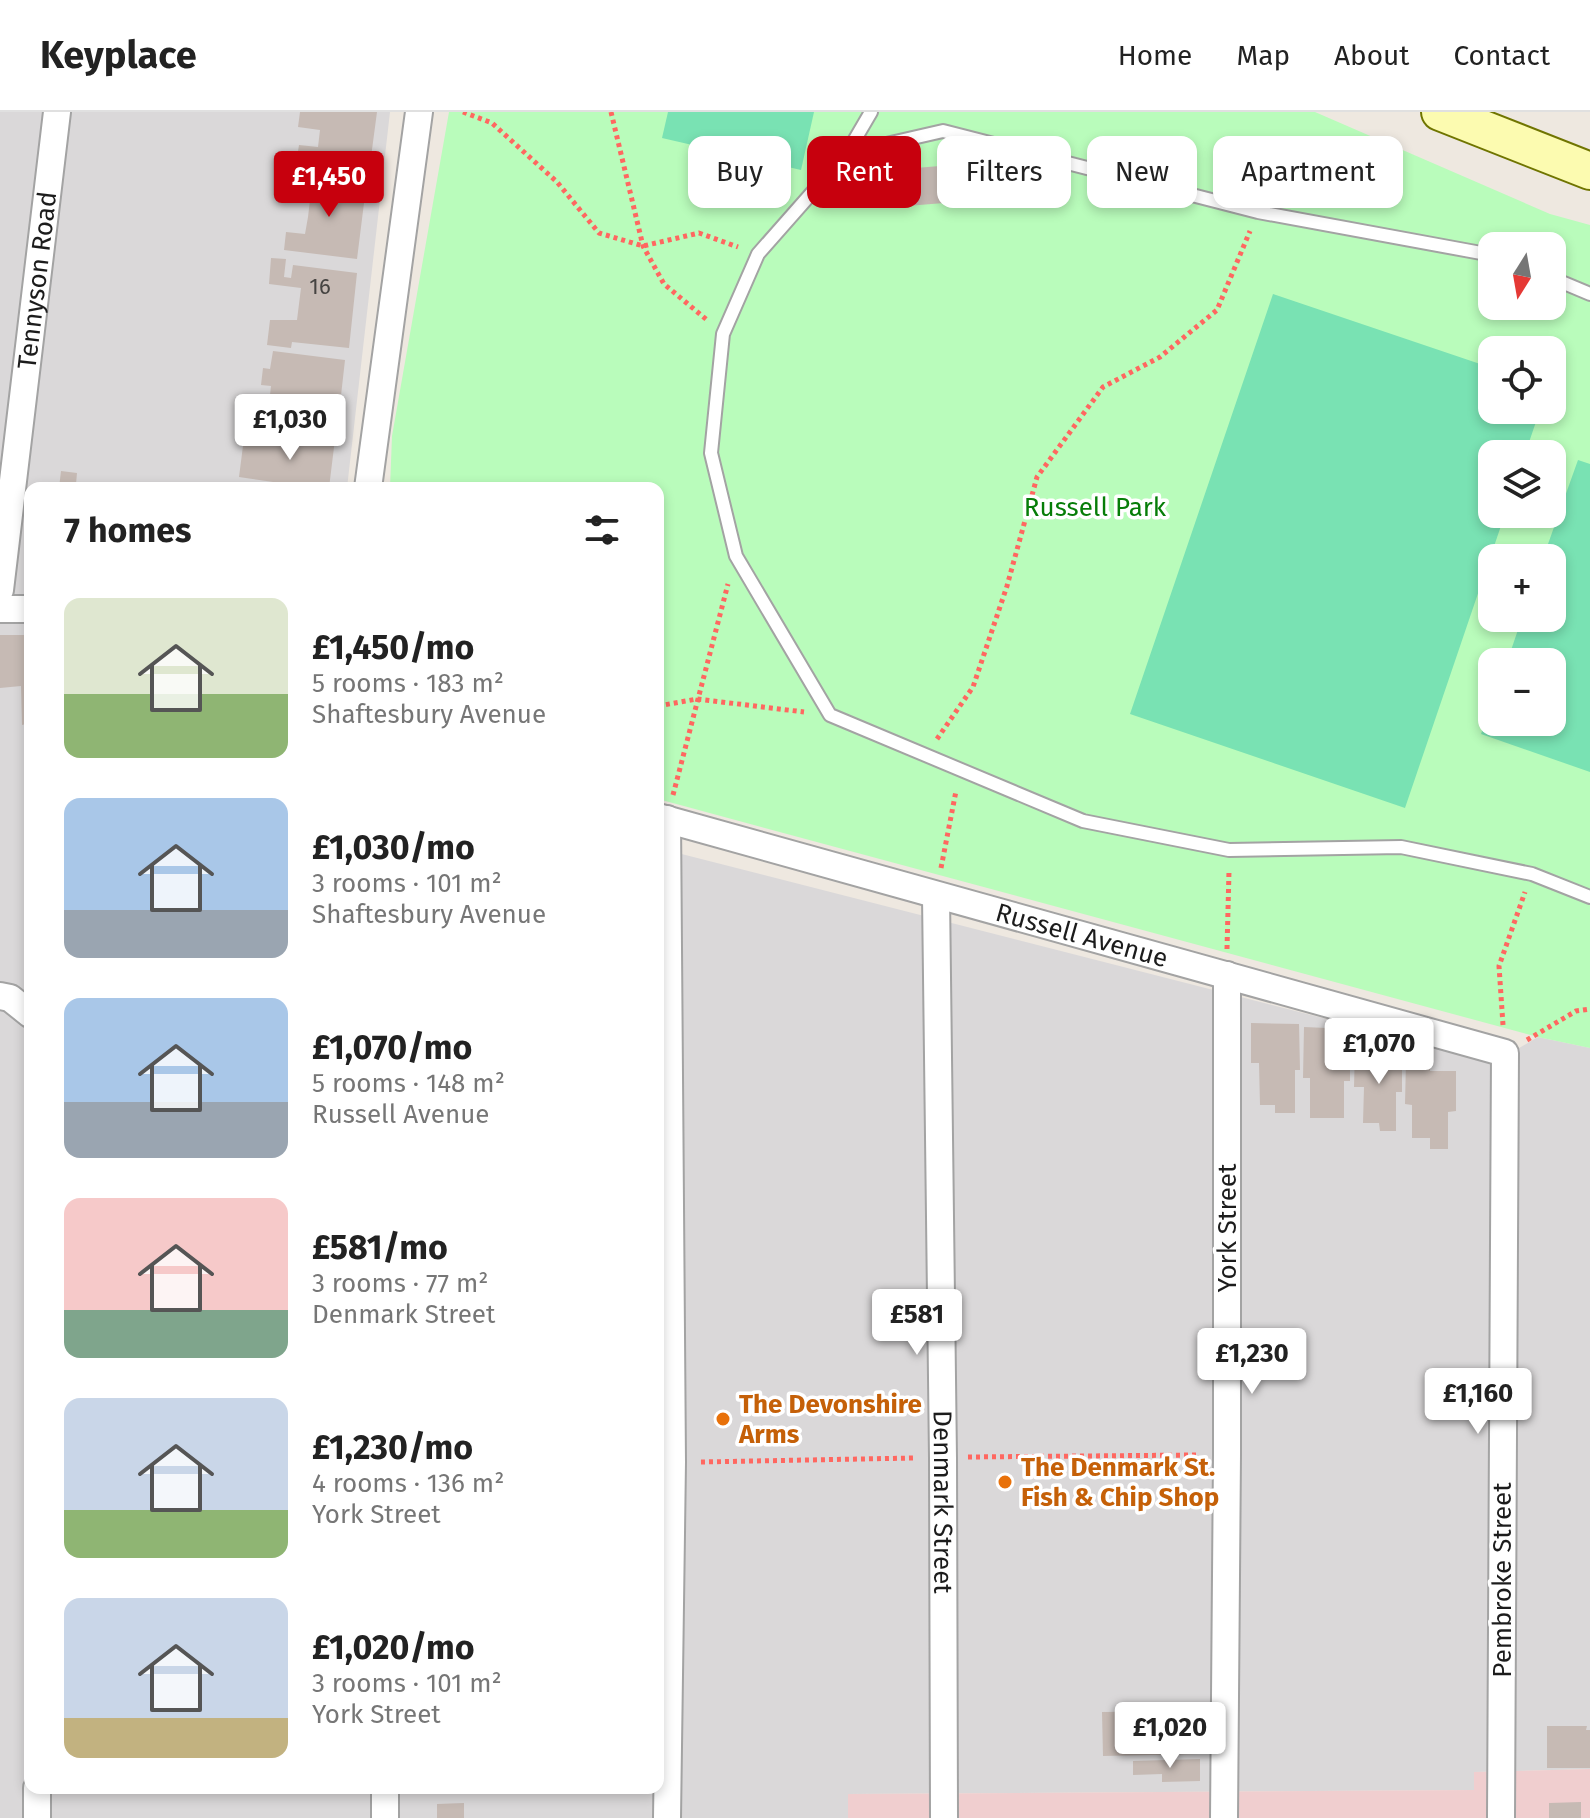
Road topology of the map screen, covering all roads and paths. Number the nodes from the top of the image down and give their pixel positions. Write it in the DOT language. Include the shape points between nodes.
graph roads {
  1 [pos="57,112"];
  2 [pos="419,112"];
  3 [pos="463,112"];
  4 [pos="611,112"];
  5 [pos="871,112"];
  6 [pos="1440,112"];
  7 [pos="857,136"];
  8 [pos="921,136"];
  9 [pos="1590,171"];
  10 [pos="807,198"];
  11 [pos="1258,212"];
  12 [pos="643,246"];
  13 [pos="1478,252"];
  14 [pos="758,254"];
  15 [pos="1566,284"];
  16 [pos="1590,294"];
  17 [pos="723,334"];
  18 [pos="369,482"];
  19 [pos="736,556"];
  20 [pos="0,590"];
  21 [pos="0,609"];
  22 [pos="24,609"];
  23 [pos="697,699"];
  24 [pos="664,705"];
  25 [pos="830,715"];
  26 [pos="925,757"];
  27 [pos="960,771"];
  28 [pos="664,814"];
  29 [pos="664,818"];
  30 [pos="1229,850"];
  31 [pos="1532,874"];
  32 [pos="664,890"];
  33 [pos="936,896"];
  34 [pos="1590,897"];
  35 [pos="1227,975"];
  36 [pos="0,996"];
  37 [pos="24,1009"];
  38 [pos="1590,1009"];
  39 [pos="1505,1053"];
  40 [pos="37,1794"];
  41 [pos="385,1794"];
  42 [pos="37,1818"];
  43 [pos="385,1818"];
  44 [pos="667,1818"];
  45 [pos="944,1818"];
  46 [pos="1224,1818"];
  47 [pos="1501,1818"];
  1 -- 20 [label="street, Tennyson Road"];
  2 -- 18 [label="street"];
  3 -- 12 [label="path" via="492,123 557,182 599,233"];
  4 -- 12 [label="path"];
  5 -- 7 [label="lane"];
  6 -- 9 [label="street"];
  8 -- 11 [label="lane" via="943,131"];
  10 -- 14 [label="lane"];
  11 -- 13 [label="lane"];
  11 -- 26 [label="path" via="1217,310 1160,357 1103,387 1037,477 973,687"];
  12 -- 14 [label="path" via="699,233"];
  12 -- 17 [label="path" via="664,284"];
  14 -- 17 [label="lane"];
  15 -- 16 [label="lane"];
  17 -- 19 [label="lane" via="711,453"];
  19 -- 23 [label="path"];
  19 -- 25 [label="lane"];
  21 -- 22 [label="street"];
  23 -- 24 [label="path"];
  23 -- 25 [label="path"];
  23 -- 28 [label="path"];
  25 -- 26 [label="lane"];
  26 -- 27 [label="lane"];
  27 -- 30 [label="lane" via="1083,821"];
  27 -- 33 [label="path"];
  29 -- 33 [label="street, Russell Avenue"];
  30 -- 31 [label="lane" via="1401,847"];
  30 -- 35 [label="path"];
  31 -- 34 [label="lane"];
  31 -- 39 [label="path" via="1499,966"];
  32 -- 44 [label="street" via="672,1462"];
  33 -- 35 [label="street, Russell Avenue"];
  33 -- 45 [label="street, Denmark Street"];
  35 -- 39 [label="street, Russell Avenue"];
  35 -- 46 [label="street, York Street"];
  36 -- 37 [label="street"];
  38 -- 39 [label="path" via="1576,1011"];
  39 -- 47 [label="street, Pembroke Street"];
  40 -- 42 [label="street"];
  41 -- 43 [label="street"];
}
